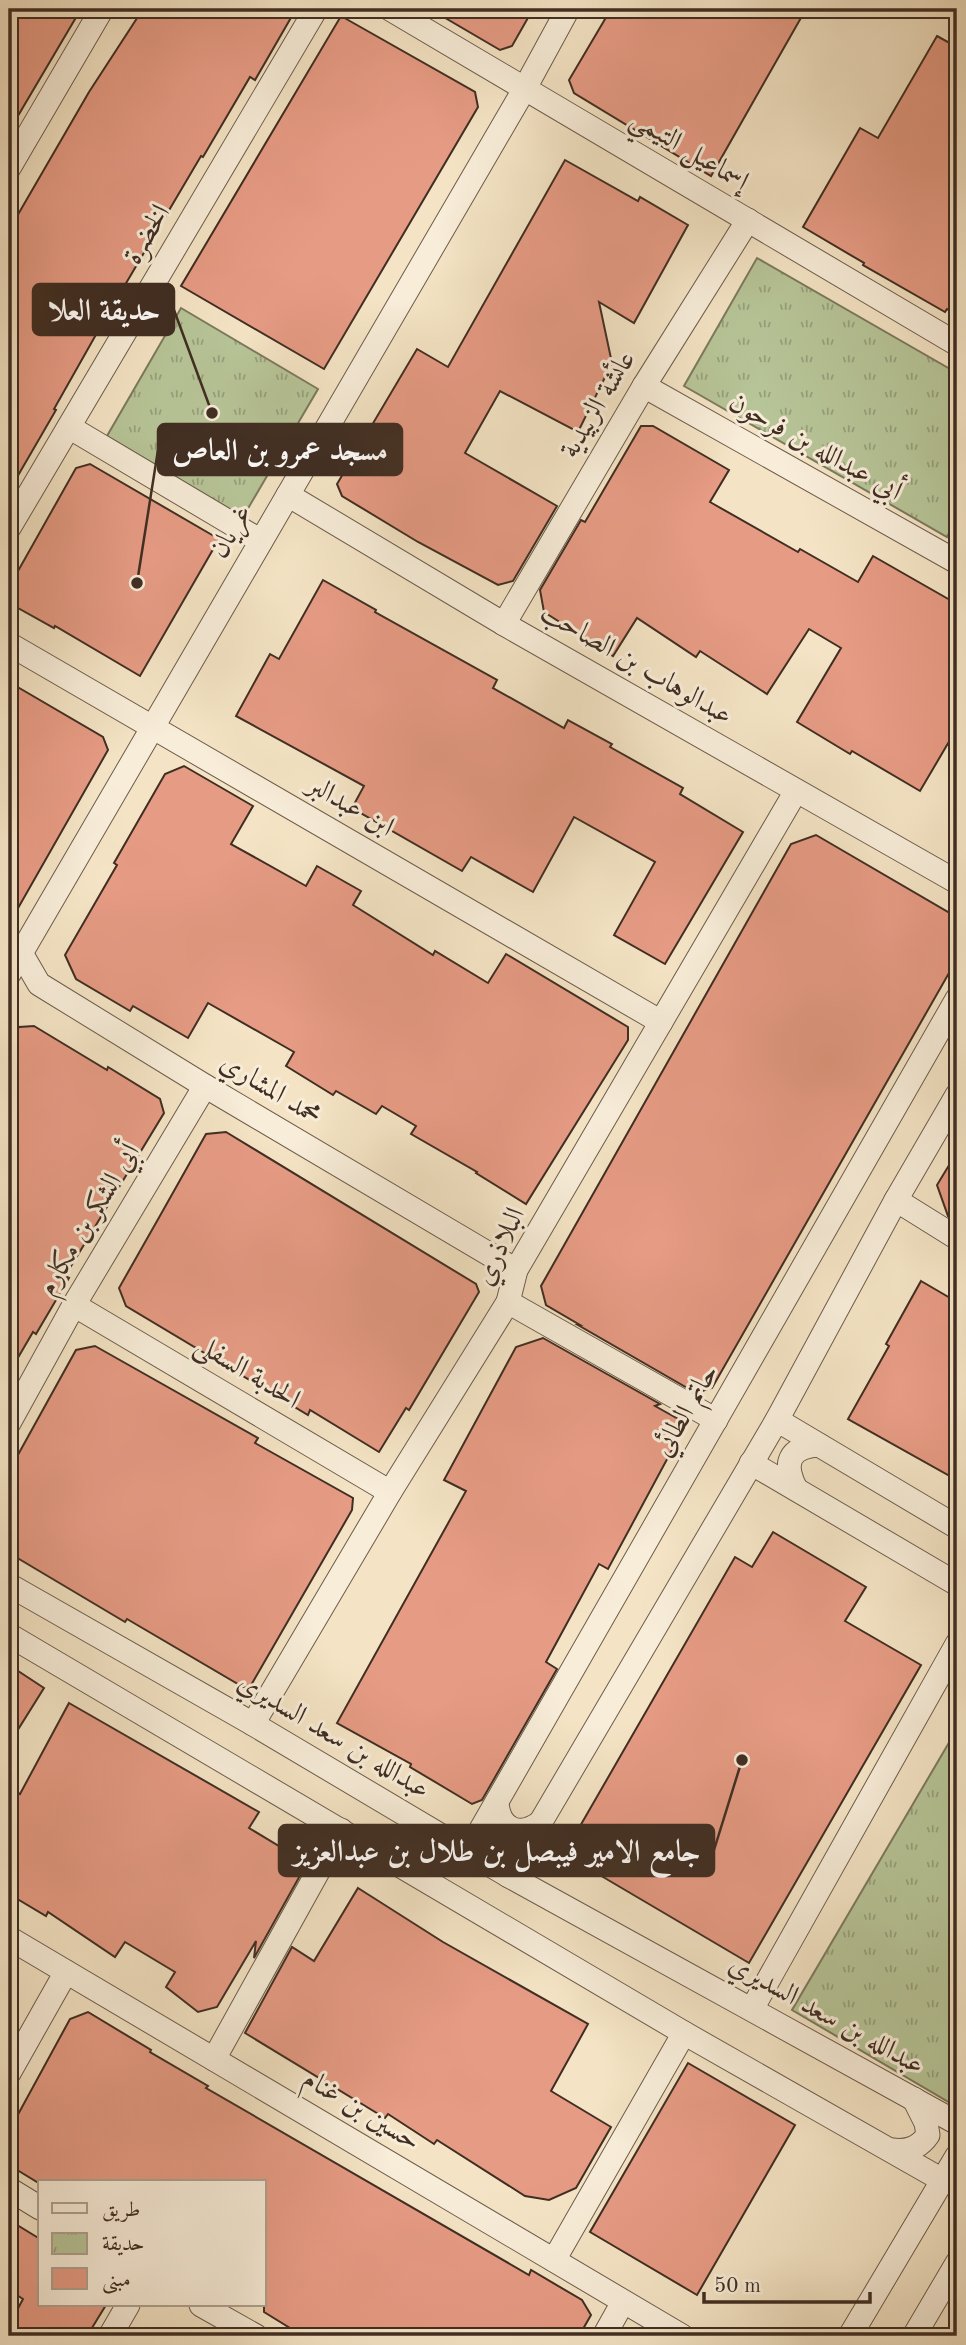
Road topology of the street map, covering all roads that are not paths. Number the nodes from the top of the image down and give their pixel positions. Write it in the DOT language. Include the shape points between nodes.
graph roads {
  1 [pos="102,9"];
  2 [pos="316,9"];
  3 [pos="390,9"];
  4 [pos="568,9"];
  5 [pos="525,88"];
  6 [pos="9,168"];
  7 [pos="748,220"];
  8 [pos="957,344"];
  9 [pos="644,386"];
  10 [pos="69,427"];
  11 [pos="288,495"];
  12 [pos="9,528"];
  13 [pos="261,541"];
  14 [pos="955,555"];
  15 [pos="504,624"];
  16 [pos="9,644"];
  17 [pos="152,727"];
  18 [pos="796,791"];
  19 [pos="957,882"];
  20 [pos="15,949"];
  21 [pos="9,974"];
  22 [pos="957,999"];
  23 [pos="661,1022"];
  24 [pos="205,1086"];
  25 [pos="957,1095"];
  26 [pos="896,1200"];
  27 [pos="957,1238"];
  28 [pos="516,1270"];
  29 [pos="508,1302"];
  30 [pos="74,1305"];
  31 [pos="716,1420"];
  32 [pos="777,1420"];
  33 [pos="9,1423"];
  34 [pos="819,1445"];
  35 [pos="751,1463"];
  36 [pos="796,1489"];
  37 [pos="390,1492"];
  38 [pos="957,1527"];
  39 [pos="957,1584"];
  40 [pos="9,1585"];
  41 [pos="9,1635"];
  42 [pos="957,1644"];
  43 [pos="253,1724"];
  44 [pos="497,1804"];
  45 [pos="541,1822"];
  46 [pos="341,1830"];
  47 [pos="468,1852"];
  48 [pos="509,1876"];
  49 [pos="9,1938"];
  50 [pos="66,1972"];
  51 [pos="752,2008"];
  52 [pos="684,2033"];
  53 [pos="214,2059"];
  54 [pos="9,2073"];
  55 [pos="914,2099"];
  56 [pos="957,2123"];
  57 [pos="891,2150"];
  58 [pos="957,2156"];
  59 [pos="944,2181"];
  60 [pos="9,2189"];
  61 [pos="38,2207"];
  62 [pos="554,2260"];
  63 [pos="957,2263"];
  64 [pos="624,2302"];
  65 [pos="127,2306"];
  66 [pos="203,2306"];
  67 [pos="110,2336"];
  68 [pos="257,2336"];
  69 [pos="604,2336"];
  70 [pos="682,2336"];
  71 [pos="850,2336"];
  72 [pos="914,2336"];
  1 -- 6 [label="street"];
  2 -- 10 [label="street, الخضرة"];
  3 -- 5 [label="street, إسماعيل التيمي"];
  4 -- 5 [label="street, غريان"];
  5 -- 7 [label="street, إسماعيل التيمي"];
  5 -- 11 [label="street, غريان"];
  7 -- 8 [label="street, إسماعيل التيمي"];
  7 -- 9 [label="street, عائشة الزبيدية"];
  9 -- 14 [label="street, أبي عبدالله بن فرحون"];
  9 -- 15 [label="street, عائشة الزبيدية"];
  10 -- 12 [label="street, الخضرة"];
  10 -- 13 [label="street"];
  11 -- 13 [label="street, غريان"];
  11 -- 15 [label="street, عبدالوهاب بن الصاحب"];
  13 -- 17 [label="street, غريان"];
  15 -- 18 [label="street, عبدالوهاب بن الصاحب"];
  16 -- 17 [label="street, ابن عبدالبر"];
  17 -- 20 [label="street, غريان"];
  17 -- 23 [label="street, ابن عبدالبر"];
  18 -- 19 [label="street, عبدالوهاب بن الصاحب"];
  18 -- 23 [label="street, البلاذري"];
  20 -- 21 [label="street, غريان"];
  20 -- 24 [label="street, محمد المشاري" via="39,984"];
  22 -- 31 [label="street, حاتم الطائي"];
  23 -- 28 [label="street, البلاذري"];
  24 -- 28 [label="street, محمد المشاري"];
  24 -- 30 [label="street, أبي الشكر بن مكارم"];
  25 -- 26 [label="street"];
  26 -- 27 [label="street"];
  26 -- 32 [label="street"];
  28 -- 29 [label="street, البلاذري"];
  29 -- 31 [label="street"];
  29 -- 37 [label="street, البلاذري"];
  30 -- 33 [label="street, أبي الشكر بن مكارم"];
  30 -- 37 [label="street, الحدبة السفلى"];
  31 -- 44 [label="street, حاتم الطائي"];
  32 -- 34 [label="street"];
  32 -- 35 [label="street"];
  34 -- 36 [label="street" via="798,1449 792,1455 788,1470"];
  34 -- 38 [label="street"];
  35 -- 36 [label="street"];
  35 -- 45 [label="street"];
  36 -- 39 [label="street"];
  37 -- 43 [label="street, البلاذري"];
  40 -- 43 [label="street, عبدالله بن سعد السديري"];
  41 -- 46 [label="street"];
  42 -- 51 [label="street"];
  43 -- 47 [label="street, عبدالله بن سعد السديري"];
  44 -- 45 [label="street" via="498,1816 511,1828 527,1830"];
  44 -- 47 [label="street, حاتم الطائي"];
  45 -- 48 [label="street"];
  46 -- 52 [label="street"];
  46 -- 53 [label="street"];
  47 -- 48 [label="street, عبدالله بن سعد السديري"];
  48 -- 51 [label="street, عبدالله بن سعد السديري"];
  49 -- 50 [label="street, حسين بن غنام"];
  50 -- 53 [label="street, حسين بن غنام"];
  50 -- 54 [label="street"];
  51 -- 55 [label="street, عبدالله بن سعد السديري"];
  52 -- 57 [label="street"];
  52 -- 62 [label="street"];
  53 -- 62 [label="street, حسين بن غنام"];
  55 -- 56 [label="street, عبدالله بن سعد السديري"];
  55 -- 57 [label="street" via="928,2135 914,2148"];
  57 -- 59 [label="street"];
  58 -- 59 [label="street"];
  59 -- 71 [label="street"];
  60 -- 61 [label="street"];
  62 -- 64 [label="street, حسين بن غنام"];
  63 -- 72 [label="street"];
  64 -- 69 [label="street"];
  64 -- 70 [label="street, حسين بن غنام"];
  65 -- 67 [label="street"];
  66 -- 68 [label="street"];
}
